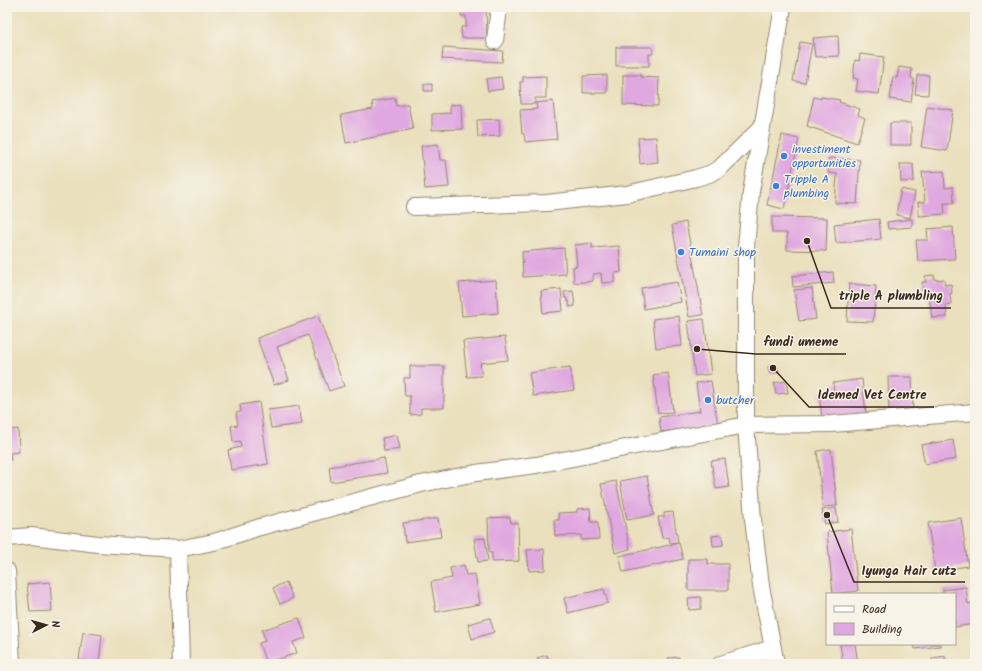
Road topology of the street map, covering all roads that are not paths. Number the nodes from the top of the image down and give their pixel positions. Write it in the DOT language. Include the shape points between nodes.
graph roads {
  1 [pos="499,7"];
  2 [pos="783,7"];
  3 [pos="495,41"];
  4 [pos="762,127"];
  5 [pos="414,207"];
  6 [pos="975,412"];
  7 [pos="746,425"];
  8 [pos="7,538"];
  9 [pos="178,549"];
  10 [pos="7,571"];
  11 [pos="773,648"];
  12 [pos="12,664"];
  13 [pos="181,664"];
  14 [pos="721,664"];
  15 [pos="776,664"];
  1 -- 3 [label="street"];
  2 -- 4 [label="street"];
  4 -- 5 [label="street" via="714,172 658,187 627,194 548,203"];
  4 -- 7 [label="street" via="751,192 746,246"];
  6 -- 7 [label="street" via="832,424"];
  7 -- 9 [label="street" via="421,484 260,527 214,542"];
  7 -- 11 [label="street" via="761,586"];
  8 -- 9 [label="street" via="31,536 98,544"];
  9 -- 13 [label="street"];
  10 -- 12 [label="street"];
  11 -- 14 [label="street"];
  11 -- 15 [label="street"];
}
